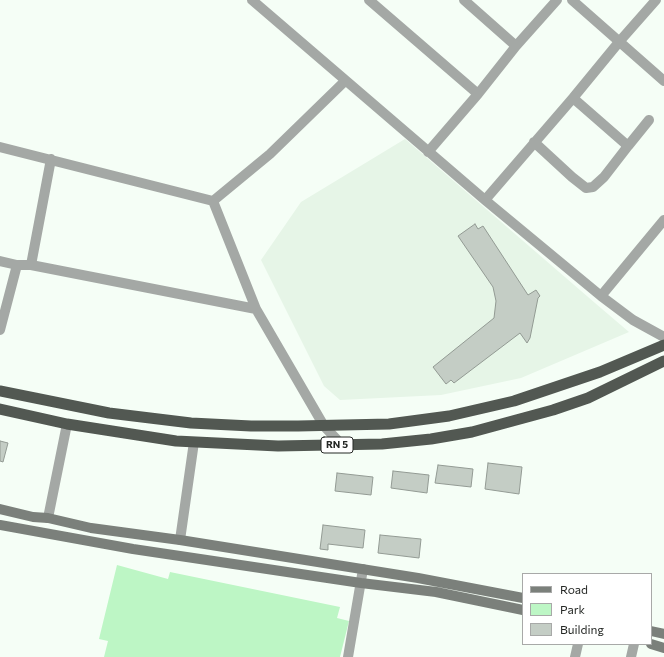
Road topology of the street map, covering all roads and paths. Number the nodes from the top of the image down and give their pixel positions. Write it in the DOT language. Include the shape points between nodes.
graph roads {
  1 [pos="252,0"];
  2 [pos="368,0"];
  3 [pos="464,0"];
  4 [pos="556,0"];
  5 [pos="572,0"];
  6 [pos="656,0"];
  7 [pos="619,42"];
  8 [pos="516,46"];
  9 [pos="345,81"];
  10 [pos="664,81"];
  11 [pos="478,94"];
  12 [pos="573,98"];
  13 [pos="649,120"];
  14 [pos="534,142"];
  15 [pos="628,146"];
  16 [pos="0,147"];
  17 [pos="428,152"];
  18 [pos="51,159"];
  19 [pos="484,200"];
  20 [pos="213,201"];
  21 [pos="664,220"];
  22 [pos="0,261"];
  23 [pos="17,265"];
  24 [pos="31,266"];
  25 [pos="601,296"];
  26 [pos="256,309"];
  27 [pos="0,330"];
  28 [pos="664,337"];
  29 [pos="664,345"];
  30 [pos="664,361"];
  31 [pos="0,391"];
  32 [pos="0,409"];
  33 [pos="67,424"];
  34 [pos="324,426"];
  35 [pos="194,442"];
  36 [pos="342,445"];
  37 [pos="0,509"];
  38 [pos="48,518"];
  39 [pos="0,525"];
  40 [pos="123,532"];
  41 [pos="180,540"];
  42 [pos="120,547"];
  43 [pos="363,569"];
  44 [pos="361,583"];
  45 [pos="522,598"];
  46 [pos="522,610"];
  47 [pos="652,631"];
  48 [pos="664,634"];
  49 [pos="652,644"];
  50 [pos="578,645"];
  51 [pos="634,645"];
  52 [pos="664,648"];
  53 [pos="348,657"];
  54 [pos="575,657"];
  55 [pos="631,657"];
  1 -- 9 [label="street"];
  2 -- 11 [label="street"];
  3 -- 8 [label="street"];
  4 -- 8 [label="street"];
  5 -- 7 [label="street"];
  6 -- 7 [label="street"];
  7 -- 10 [label="street"];
  7 -- 12 [label="street"];
  8 -- 11 [label="street"];
  9 -- 17 [label="street"];
  9 -- 20 [label="street" via="270,154"];
  11 -- 17 [label="street"];
  12 -- 14 [label="street"];
  12 -- 15 [label="street"];
  13 -- 15 [label="street"];
  14 -- 15 [label="street" via="586,188 593,187 604,177"];
  14 -- 19 [label="street"];
  16 -- 18 [label="street"];
  17 -- 19 [label="street"];
  18 -- 20 [label="street"];
  18 -- 24 [label="street"];
  19 -- 25 [label="street"];
  20 -- 26 [label="street"];
  21 -- 25 [label="street"];
  22 -- 23 [label="street"];
  23 -- 24 [label="street"];
  23 -- 27 [label="street"];
  24 -- 26 [label="street"];
  25 -- 28 [label="street" via="633,320"];
  26 -- 34 [label="street"];
  29 -- 34 [label="highway, RN 5" via="536,395 479,410 389,424"];
  30 -- 36 [label="highway, RN 5" via="588,398 509,423 431,439"];
  31 -- 34 [label="highway, RN 5" via="102,411 191,423"];
  32 -- 33 [label="highway, RN 5"];
  33 -- 35 [label="highway, RN 5"];
  33 -- 38 [label="street"];
  34 -- 36 [label="street"];
  35 -- 36 [label="highway, RN 5" via="278,446"];
  35 -- 41 [label="street"];
  37 -- 38 [label="main road"];
  38 -- 40 [label="main road"];
  39 -- 42 [label="main road"];
  40 -- 41 [label="main road"];
  40 -- 42 [label="main road"];
  41 -- 43 [label="main road"];
  42 -- 44 [label="main road"];
  43 -- 44 [label="street"];
  43 -- 45 [label="main road"];
  44 -- 46 [label="main road" via="436,592"];
  44 -- 53 [label="street"];
  47 -- 48 [label="main road"];
  49 -- 52 [label="main road"];
  50 -- 54 [label="street"];
  51 -- 55 [label="street"];
}
